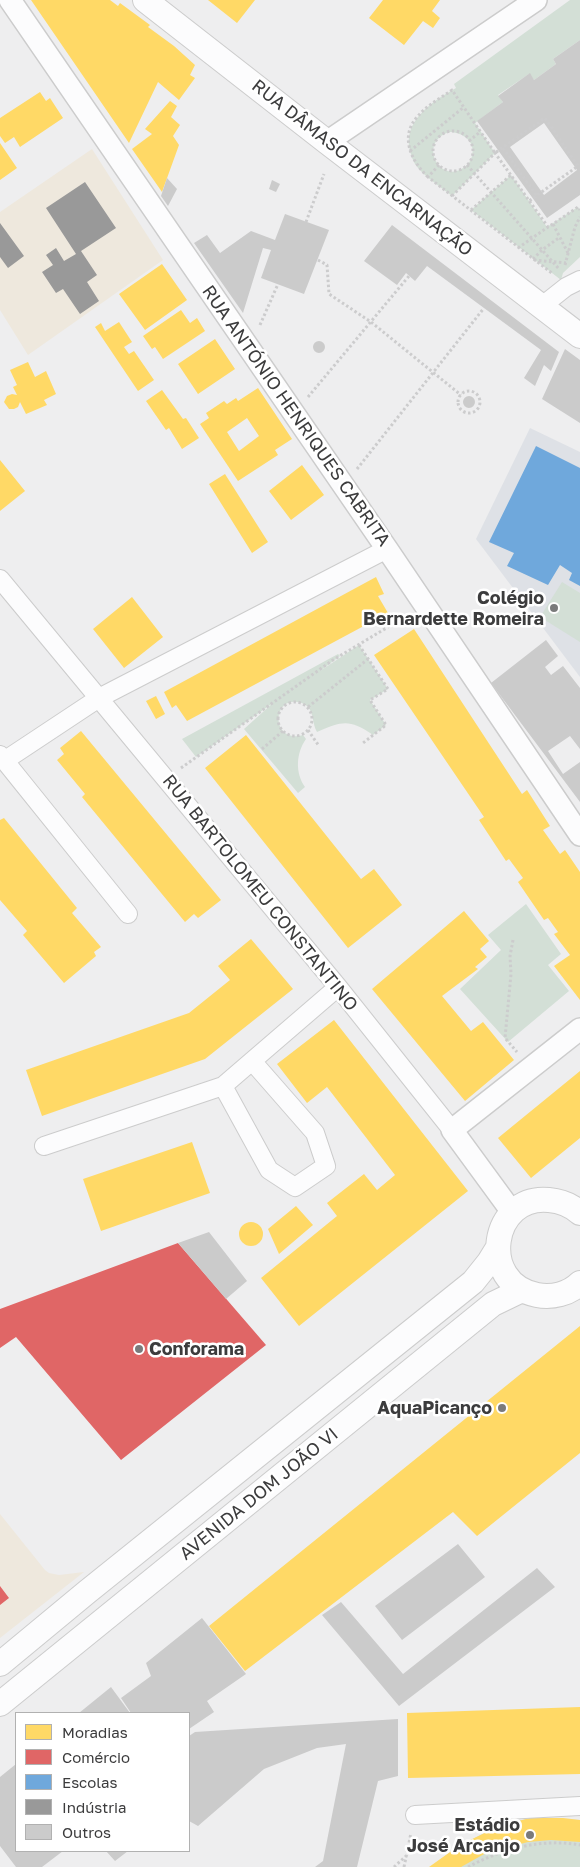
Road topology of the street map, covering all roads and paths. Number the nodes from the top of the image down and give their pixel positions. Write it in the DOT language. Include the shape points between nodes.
graph roads {
  1 [pos="10,0"];
  2 [pos="151,2"];
  3 [pos="524,3"];
  4 [pos="464,107"];
  5 [pos="437,130"];
  6 [pos="480,132"];
  7 [pos="441,136"];
  8 [pos="469,141"];
  9 [pos="327,142"];
  10 [pos="503,148"];
  11 [pos="410,151"];
  12 [pos="495,154"];
  13 [pos="439,165"];
  14 [pos="467,165"];
  15 [pos="474,173"];
  16 [pos="324,174"];
  17 [pos="511,175"];
  18 [pos="428,177"];
  19 [pos="491,192"];
  20 [pos="536,195"];
  21 [pos="452,196"];
  22 [pos="529,201"];
  23 [pos="471,210"];
  24 [pos="580,210"];
  25 [pos="580,217"];
  26 [pos="306,222"];
  27 [pos="553,224"];
  28 [pos="548,227"];
  29 [pos="560,237"];
  30 [pos="531,238"];
  31 [pos="518,248"];
  32 [pos="542,250"];
  33 [pos="568,254"];
  34 [pos="318,260"];
  35 [pos="534,260"];
  36 [pos="552,262"];
  37 [pos="566,263"];
  38 [pos="409,276"];
  39 [pos="574,283"];
  40 [pos="278,284"];
  41 [pos="542,306"];
  42 [pos="484,308"];
  43 [pos="371,322"];
  44 [pos="257,332"];
  45 [pos="580,336"];
  46 [pos="433,373"];
  47 [pos="460,395"];
  48 [pos="305,402"];
  49 [pos="354,473"];
  50 [pos="387,549"];
  51 [pos="0,579"];
  52 [pos="425,605"];
  53 [pos="359,645"];
  54 [pos="368,659"];
  55 [pos="99,698"];
  56 [pos="278,699"];
  57 [pos="284,706"];
  58 [pos="308,707"];
  59 [pos="308,730"];
  60 [pos="283,731"];
  61 [pos="363,744"];
  62 [pos="320,746"];
  63 [pos="262,749"];
  64 [pos="2,758"];
  65 [pos="166,779"];
  66 [pos="580,835"];
  67 [pos="128,914"];
  68 [pos="513,940"];
  69 [pos="338,987"];
  70 [pos="580,1029"];
  71 [pos="252,1061"];
  72 [pos="530,1068"];
  73 [pos="223,1086"];
  74 [pos="452,1130"];
  75 [pos="44,1146"];
  76 [pos="570,1196"];
  77 [pos="512,1212"];
  78 [pos="580,1213"];
  79 [pos="497,1249"];
  80 [pos="580,1283"];
  81 [pos="522,1290"];
  82 [pos="0,1664"];
  83 [pos="0,1704"];
  84 [pos="580,1806"];
  85 [pos="415,1815"];
  86 [pos="580,1845"];
  87 [pos="406,1856"];
  88 [pos="394,1867"];
  89 [pos="404,1867"];
  90 [pos="468,1867"];
  1 -- 50 [label="street, RUA ANTÓNIO HENRIQUES CABRITA"];
  2 -- 9 [label="main road, RUA DÂMASO DA ENCARNAÇÃO"];
  3 -- 9 [label="street"];
  4 -- 5 [label="path"];
  4 -- 6 [label="path"];
  4 -- 11 [label="path" via="452,90 417,116 409,133"];
  5 -- 7 [label="path"];
  5 -- 11 [label="path"];
  6 -- 8 [label="path"];
  6 -- 12 [label="path"];
  7 -- 8 [label="path" via="456,132"];
  7 -- 13 [label="path" via="433,150"];
  8 -- 14 [label="path" via="473,150"];
  9 -- 41 [label="main road, RUA DÂMASO DA ENCARNAÇÃO"];
  10 -- 12 [label="path"];
  10 -- 20 [label="path"];
  10 -- 20 [label="path" via="545,118 578,166"];
  11 -- 18 [label="path" via="418,168"];
  12 -- 15 [label="path"];
  12 -- 17 [label="path"];
  13 -- 14 [label="path" via="452,172"];
  13 -- 18 [label="path"];
  14 -- 15 [label="path"];
  15 -- 19 [label="path"];
  15 -- 21 [label="path"];
  16 -- 26 [label="path"];
  17 -- 19 [label="path"];
  17 -- 22 [label="path"];
  18 -- 21 [label="path"];
  19 -- 23 [label="path"];
  19 -- 30 [label="path"];
  20 -- 22 [label="path"];
  21 -- 23 [label="path"];
  22 -- 28 [label="path"];
  23 -- 31 [label="path"];
  24 -- 27 [label="path" via="578,207"];
  25 -- 33 [label="path"];
  27 -- 28 [label="path"];
  27 -- 29 [label="path"];
  28 -- 30 [label="path"];
  29 -- 32 [label="path"];
  29 -- 33 [label="path"];
  30 -- 31 [label="path"];
  30 -- 32 [label="path"];
  31 -- 35 [label="path"];
  32 -- 35 [label="path"];
  32 -- 36 [label="path"];
  33 -- 37 [label="path"];
  34 -- 43 [label="path" via="327,266 329,294"];
  35 -- 36 [label="path"];
  35 -- 39 [label="path"];
  36 -- 37 [label="path"];
  36 -- 37 [label="path" via="563,274"];
  38 -- 43 [label="path"];
  39 -- 41 [label="street"];
  40 -- 44 [label="path"];
  41 -- 45 [label="main road, RUA DÂMASO DA ENCARNAÇÃO"];
  42 -- 46 [label="path"];
  43 -- 46 [label="path"];
  43 -- 48 [label="path"];
  46 -- 47 [label="path"];
  46 -- 49 [label="path"];
  47 -- 47 [label="path" via="458,404 462,410 471,413 477,409 479,402 474,393"];
  50 -- 52 [label="street, RUA ANTÓNIO HENRIQUES CABRITA"];
  50 -- 55 [label="street"];
  51 -- 55 [label="street, RUA BARTOLOMEU CONSTANTINO"];
  52 -- 53 [label="path"];
  52 -- 66 [label="street, RUA ANTÓNIO HENRIQUES CABRITA"];
  53 -- 54 [label="path"];
  53 -- 56 [label="path"];
  54 -- 58 [label="path"];
  54 -- 61 [label="path" via="388,689 370,700 386,725"];
  55 -- 64 [label="street"];
  55 -- 65 [label="street, RUA BARTOLOMEU CONSTANTINO"];
  56 -- 57 [label="path"];
  56 -- 65 [label="path"];
  57 -- 58 [label="path" via="294,701"];
  57 -- 60 [label="path" via="278,718"];
  58 -- 59 [label="path" via="313,718"];
  59 -- 60 [label="path" via="301,736"];
  59 -- 62 [label="path"];
  60 -- 63 [label="path"];
  64 -- 67 [label="street"];
  65 -- 69 [label="street, RUA BARTOLOMEU CONSTANTINO"];
  68 -- 72 [label="path" via="505,1038"];
  69 -- 71 [label="street"];
  69 -- 74 [label="street, RUA BARTOLOMEU CONSTANTINO"];
  70 -- 72 [label="street"];
  71 -- 73 [label="street"];
  71 -- 73 [label="street" via="315,1133 326,1166 295,1187 269,1170"];
  72 -- 74 [label="street"];
  73 -- 75 [label="street"];
  74 -- 77 [label="street, RUA BARTOLOMEU CONSTANTINO"];
  76 -- 77 [label="main road" via="527,1203"];
  76 -- 78 [label="main road"];
  77 -- 79 [label="main road" via="501,1229"];
  79 -- 81 [label="main road" via="506,1276"];
  79 -- 82 [label="main road, AVENIDA DOM JOÃO VI" via="473,1282"];
  80 -- 81 [label="main road" via="556,1295 544,1296"];
  81 -- 83 [label="main road, AVENIDA DOM JOÃO VI" via="493,1304"];
  84 -- 85 [label="street"];
  85 -- 87 [label="path"];
  86 -- 90 [label="path" via="528,1845 487,1857"];
  87 -- 88 [label="path"];
  87 -- 89 [label="path"];
}
